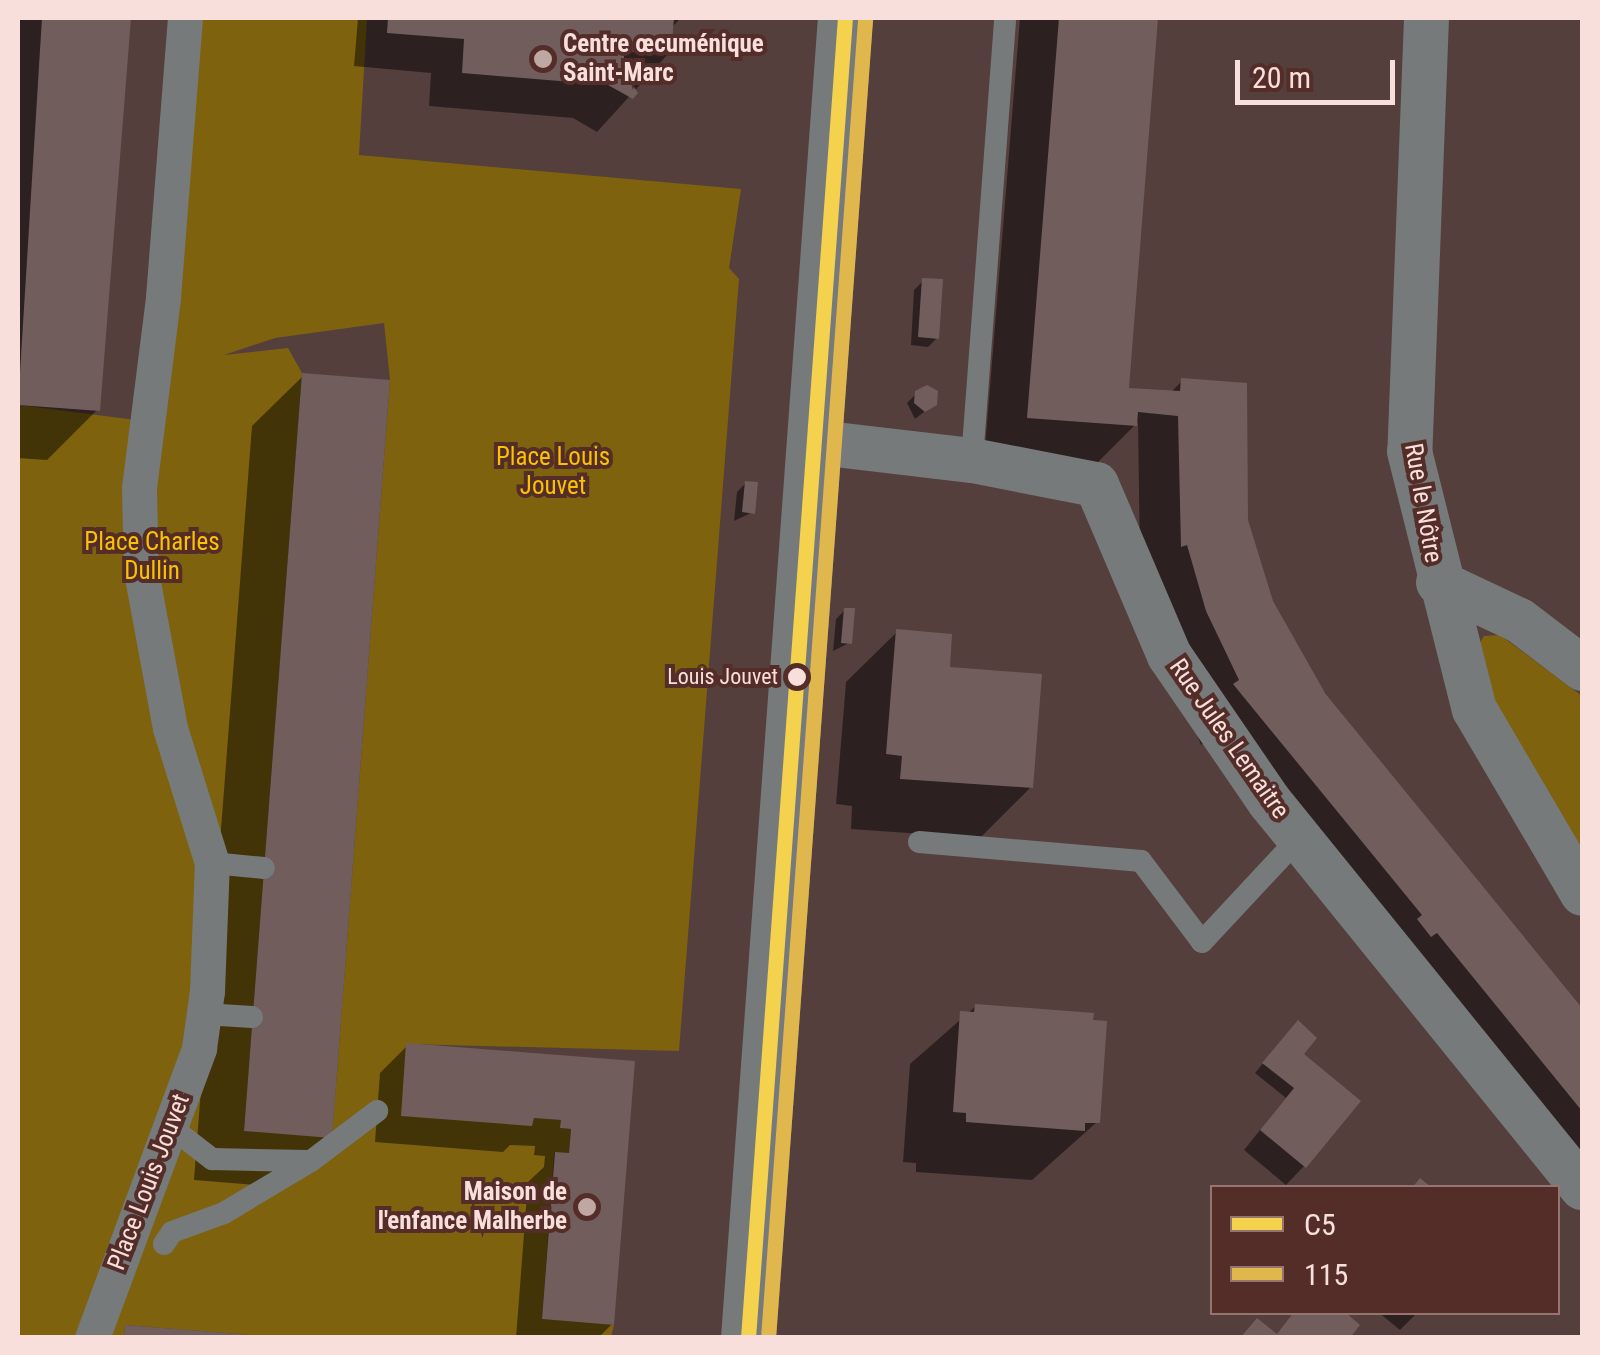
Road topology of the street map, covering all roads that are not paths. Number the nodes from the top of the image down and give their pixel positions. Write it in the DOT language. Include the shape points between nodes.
graph roads {
  1 [pos="185,18"];
  2 [pos="846,18"];
  3 [pos="1005,18"];
  4 [pos="1426,18"];
  5 [pos="818,442"];
  6 [pos="972,460"];
  7 [pos="1438,582"];
  8 [pos="1582,668"];
  9 [pos="1299,838"];
  10 [pos="919,842"];
  11 [pos="212,862"];
  12 [pos="264,868"];
  13 [pos="1582,893"];
  14 [pos="204,1014"];
  15 [pos="252,1016"];
  16 [pos="377,1111"];
  17 [pos="172,1128"];
  18 [pos="311,1160"];
  19 [pos="1582,1187"];
  20 [pos="164,1244"];
  21 [pos="92,1338"];
  22 [pos="748,1338"];
  1 -- 11 [label="street, Place Louis Jouvet" via="140,488 141,572 166,712"];
  2 -- 5 [label="street"];
  3 -- 6 [label="lane"];
  4 -- 7 [label="street, Rue le Nôtre" via="1409,451"];
  5 -- 6 [label="street, Rue Jules Lemaitre"];
  5 -- 22 [label="street"];
  6 -- 9 [label="street, Rue Jules Lemaitre" via="1096,484 1169,655"];
  7 -- 8 [label="street" via="1519,620"];
  7 -- 13 [label="street, Rue le Nôtre" via="1474,708"];
  9 -- 10 [label="lane" via="1202,942 1141,861"];
  9 -- 19 [label="street, Rue Jules Lemaitre"];
  11 -- 12 [label="lane"];
  11 -- 14 [label="street, Place Louis Jouvet"];
  14 -- 15 [label="lane"];
  14 -- 17 [label="street, Place Louis Jouvet"];
  16 -- 18 [label="lane"];
  17 -- 18 [label="lane" via="212,1159"];
  17 -- 21 [label="street, Place Louis Jouvet"];
  18 -- 20 [label="lane" via="224,1213 172,1232"];
}
